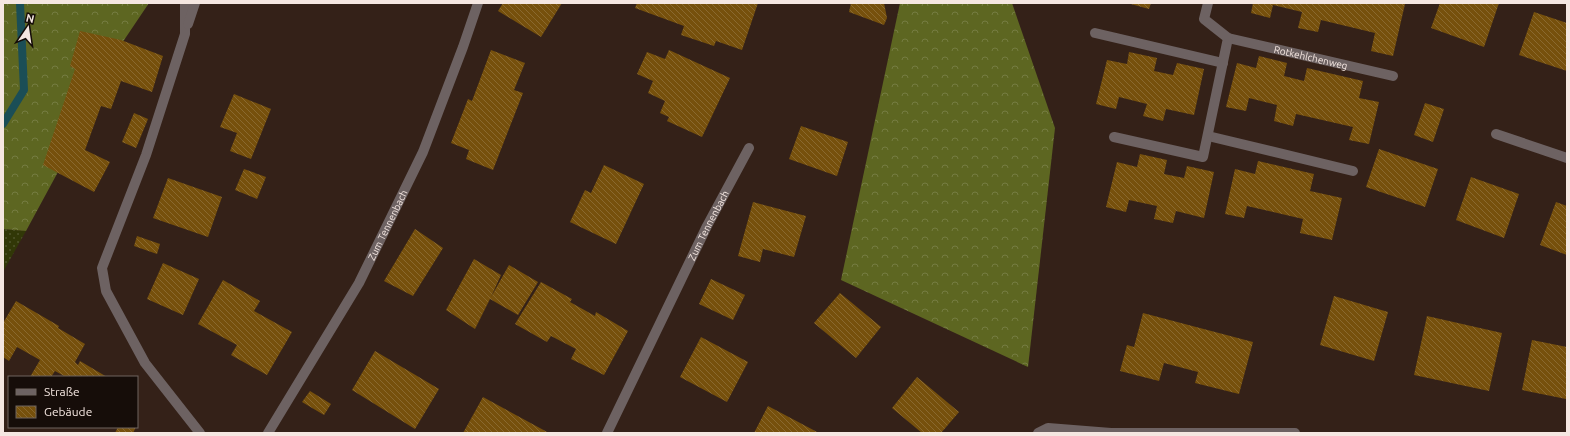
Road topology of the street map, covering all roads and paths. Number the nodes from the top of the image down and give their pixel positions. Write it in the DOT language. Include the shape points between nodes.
graph roads {
  1 [pos="185,3"];
  2 [pos="195,3"];
  3 [pos="478,3"];
  4 [pos="1208,3"];
  5 [pos="1095,33"];
  6 [pos="185,34"];
  7 [pos="1228,38"];
  8 [pos="1223,63"];
  9 [pos="1393,76"];
  10 [pos="1496,134"];
  11 [pos="1208,136"];
  12 [pos="1114,137"];
  13 [pos="749,148"];
  14 [pos="1567,158"];
  15 [pos="1353,172"];
  16 [pos="200,433"];
  17 [pos="268,433"];
  18 [pos="607,433"];
  19 [pos="1038,433"];
  20 [pos="1295,433"];
  1 -- 6 [label="street"];
  2 -- 6 [label="street"];
  3 -- 17 [label="street, Zum Tennenbach" via="423,152 359,282"];
  4 -- 7 [label="street, Rotkehlchenweg" via="1204,20"];
  5 -- 8 [label="street"];
  6 -- 16 [label="street" via="146,155 102,268 106,291 145,363"];
  7 -- 8 [label="street"];
  7 -- 9 [label="street, Rotkehlchenweg"];
  8 -- 11 [label="street"];
  10 -- 14 [label="street"];
  11 -- 12 [label="street" via="1203,157"];
  11 -- 15 [label="street"];
  13 -- 18 [label="street, Zum Tennenbach" via="707,226"];
  19 -- 20 [label="street" via="1048,428 1111,433"];
}
